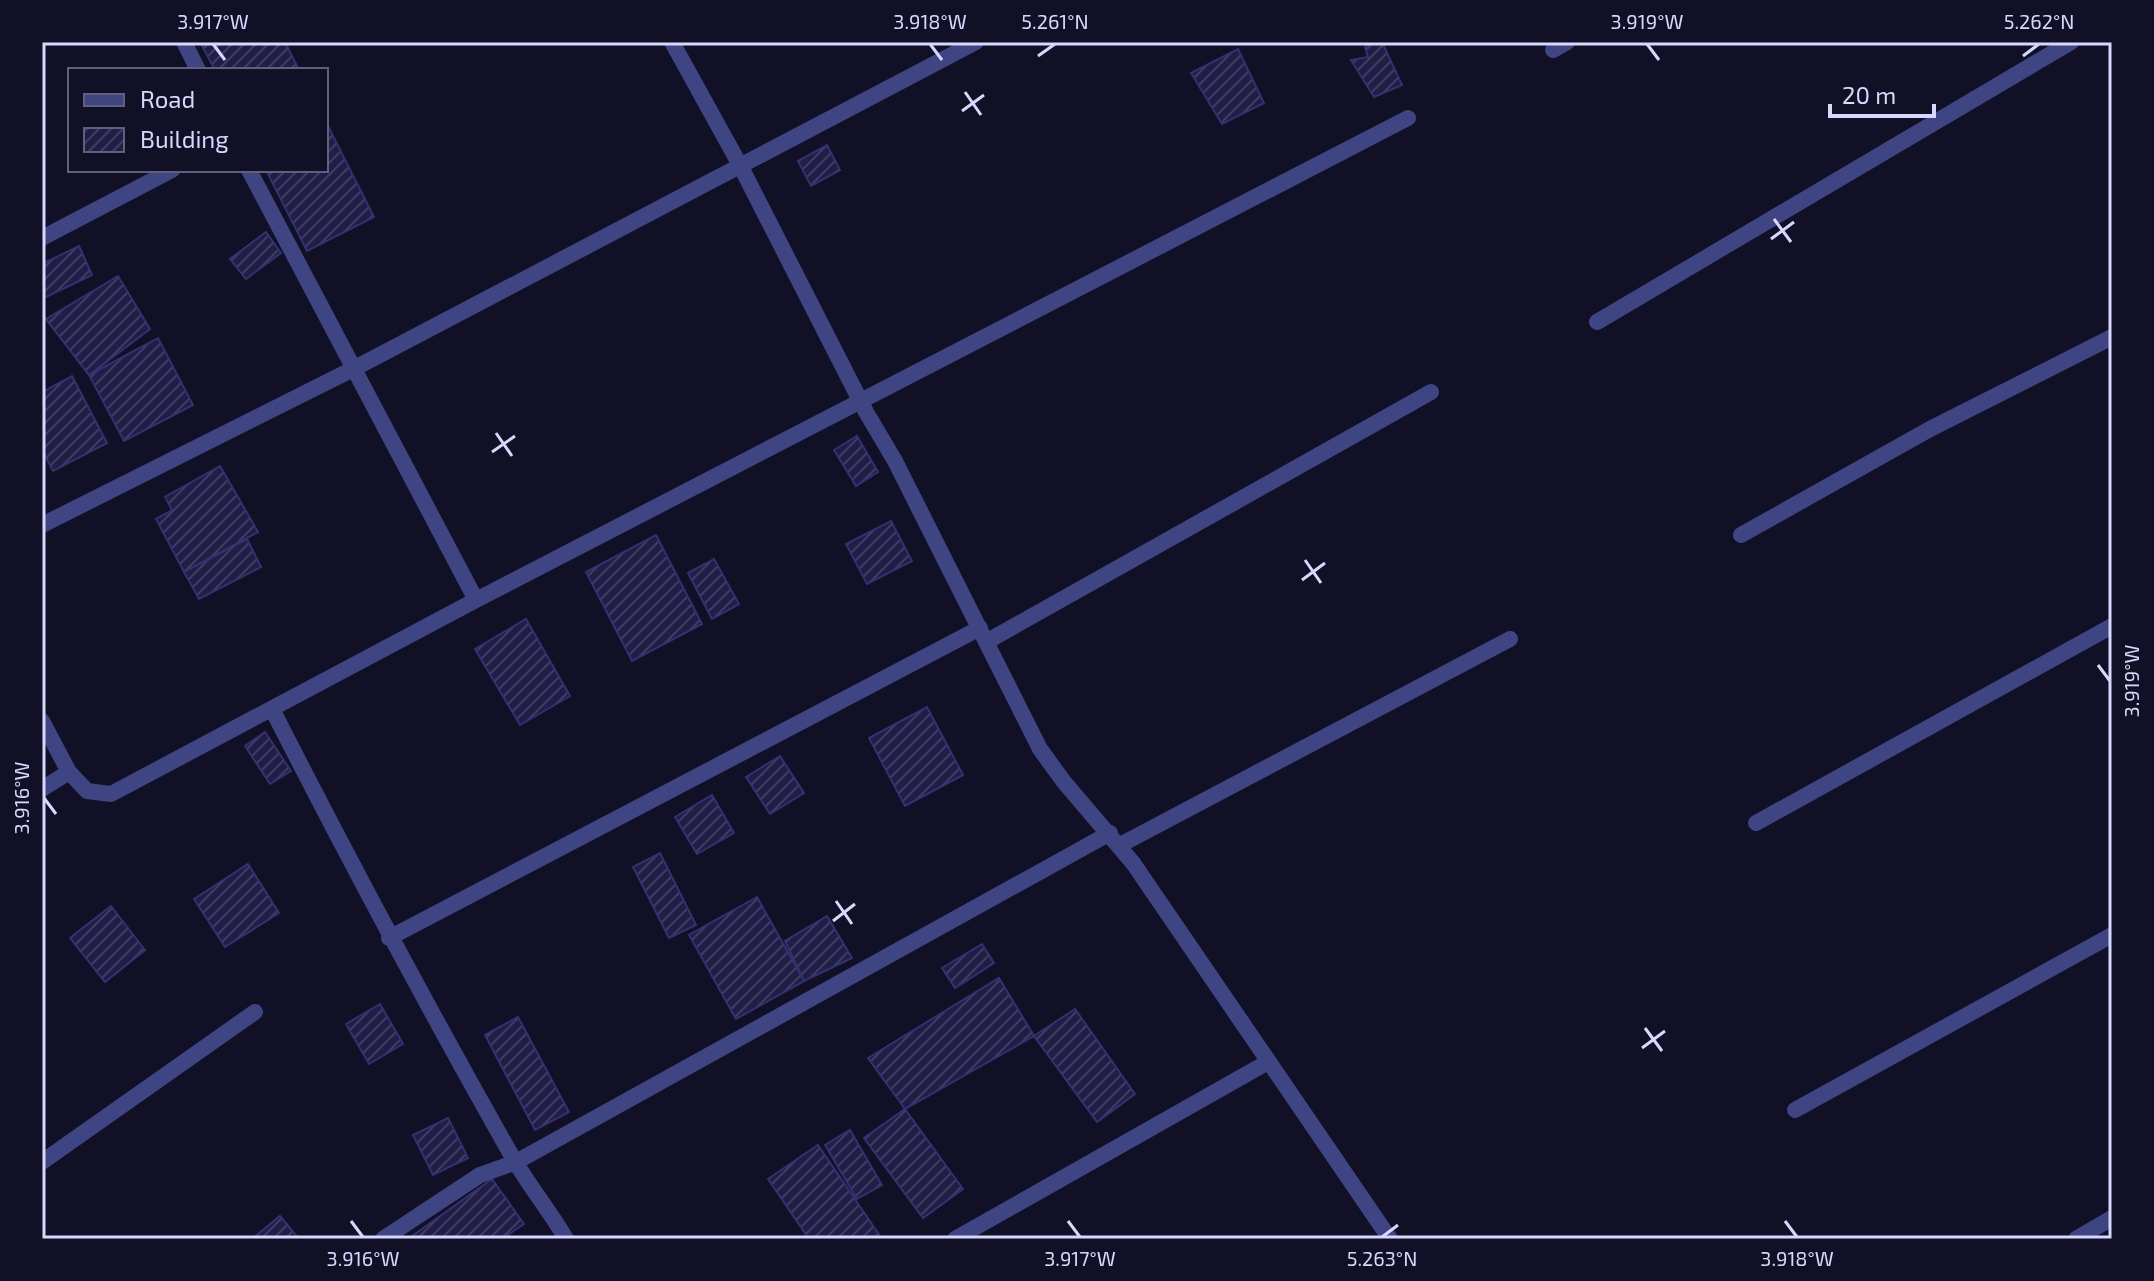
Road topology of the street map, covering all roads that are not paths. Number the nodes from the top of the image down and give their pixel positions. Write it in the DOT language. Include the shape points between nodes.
graph roads {
  1 [pos="184,42"];
  2 [pos="672,42"];
  3 [pos="976,42"];
  4 [pos="2071,42"];
  5 [pos="197,68"];
  6 [pos="1408,118"];
  7 [pos="741,167"];
  8 [pos="168,172"];
  9 [pos="250,172"];
  10 [pos="42,238"];
  11 [pos="1597,322"];
  12 [pos="2112,337"];
  13 [pos="355,368"];
  14 [pos="1431,392"];
  15 [pos="861,402"];
  16 [pos="42,525"];
  17 [pos="1741,535"];
  18 [pos="476,600"];
  19 [pos="2112,626"];
  20 [pos="983,635"];
  21 [pos="1510,639"];
  22 [pos="272,709"];
  23 [pos="42,721"];
  24 [pos="69,772"];
  25 [pos="42,789"];
  26 [pos="1756,823"];
  27 [pos="1115,839"];
  28 [pos="2112,935"];
  29 [pos="389,938"];
  30 [pos="255,1012"];
  31 [pos="1268,1062"];
  32 [pos="1795,1110"];
  33 [pos="42,1162"];
  34 [pos="516,1162"];
  35 [pos="2112,1218"];
  36 [pos="383,1239"];
  37 [pos="566,1239"];
  38 [pos="955,1239"];
  39 [pos="1390,1239"];
  40 [pos="2076,1239"];
  1 -- 5 [label="street"];
  2 -- 7 [label="street"];
  3 -- 7 [label="street"];
  4 -- 11 [label="street"];
  6 -- 15 [label="street"];
  7 -- 13 [label="street"];
  7 -- 15 [label="street"];
  8 -- 10 [label="street"];
  9 -- 13 [label="street"];
  12 -- 17 [label="street" via="1930,429"];
  13 -- 16 [label="street"];
  13 -- 18 [label="street"];
  14 -- 20 [label="street"];
  15 -- 18 [label="street"];
  15 -- 20 [label="street"];
  18 -- 22 [label="street"];
  19 -- 26 [label="street"];
  20 -- 27 [label="street" via="1040,749"];
  20 -- 29 [label="street"];
  21 -- 27 [label="street"];
  22 -- 24 [label="street" via="111,794 87,791"];
  22 -- 29 [label="street"];
  23 -- 24 [label="street"];
  24 -- 25 [label="street"];
  27 -- 31 [label="street"];
  27 -- 34 [label="street"];
  28 -- 32 [label="street"];
  29 -- 34 [label="street"];
  30 -- 33 [label="street"];
  31 -- 38 [label="street"];
  31 -- 39 [label="street"];
  34 -- 36 [label="street" via="480,1175"];
  34 -- 37 [label="street"];
  35 -- 40 [label="street"];
}
